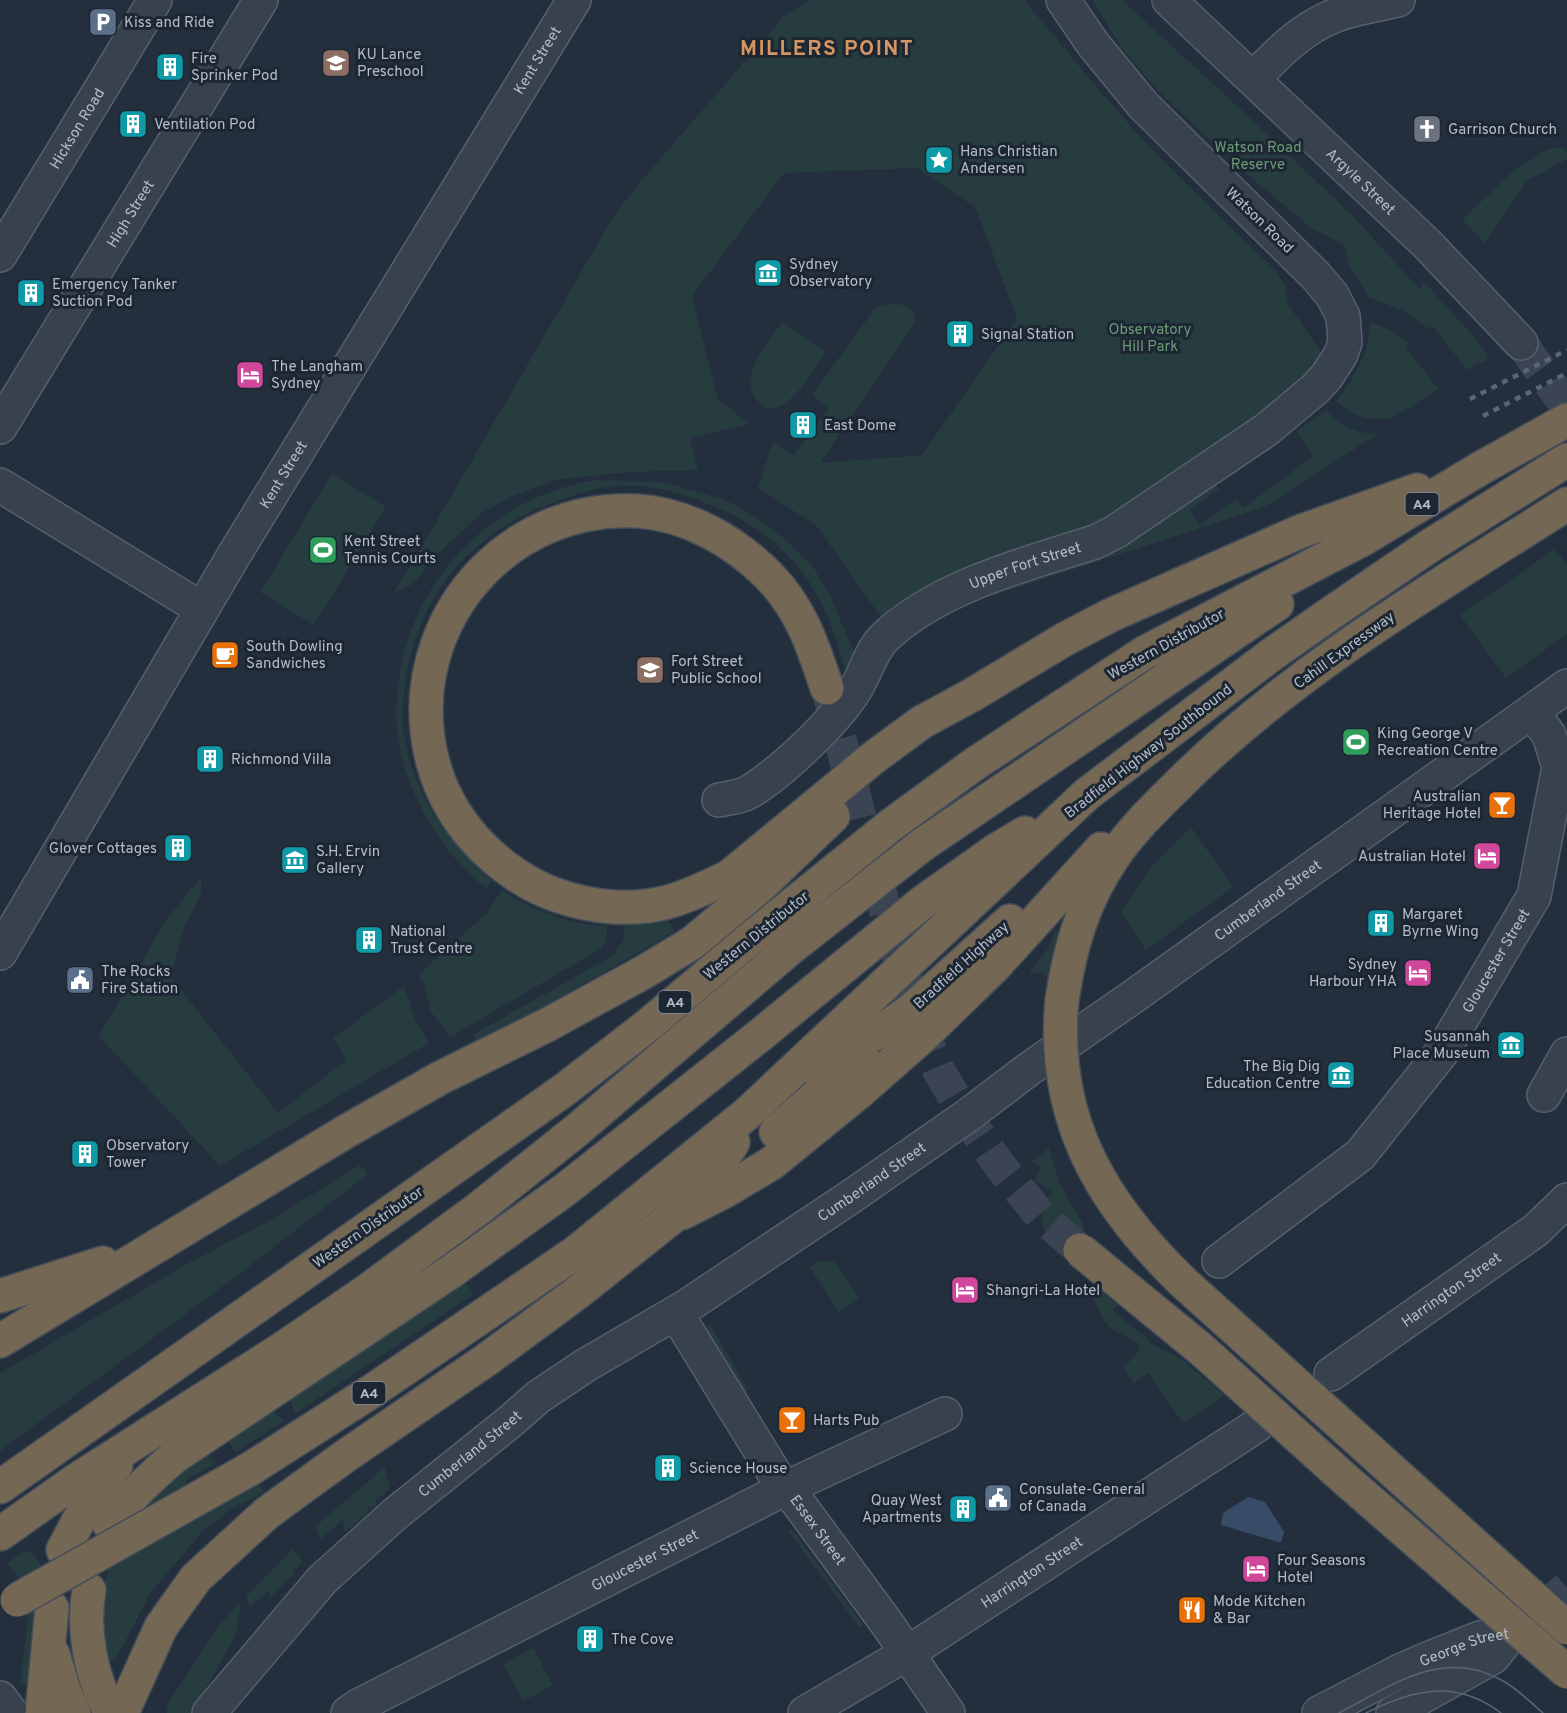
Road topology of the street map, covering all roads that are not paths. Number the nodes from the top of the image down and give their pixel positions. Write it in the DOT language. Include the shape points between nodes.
graph roads {
  1 [pos="155,0"];
  2 [pos="261,0"];
  3 [pos="574,0"];
  4 [pos="1064,0"];
  5 [pos="1169,0"];
  6 [pos="1398,0"];
  7 [pos="1329,8"];
  8 [pos="1253,79"];
  9 [pos="0,255"];
  10 [pos="1345,342"];
  11 [pos="1521,343"];
  12 [pos="1567,420"];
  13 [pos="0,427"];
  14 [pos="1567,460"];
  15 [pos="1481,468"];
  16 [pos="0,484"];
  17 [pos="1567,504"];
  18 [pos="1363,539"];
  19 [pos="202,609"];
  20 [pos="1567,686"];
  21 [pos="827,688"];
  22 [pos="972,695"];
  23 [pos="1532,712"];
  24 [pos="1039,764"];
  25 [pos="1088,794"];
  26 [pos="719,800"];
  27 [pos="1141,824"];
  28 [pos="1101,849"];
  29 [pos="0,953"];
  30 [pos="910,1011"];
  31 [pos="549,1024"];
  32 [pos="759,1036"];
  33 [pos="1567,1054"];
  34 [pos="1544,1095"];
  35 [pos="760,1101"];
  36 [pos="725,1191"];
  37 [pos="1567,1200"];
  38 [pos="670,1219"];
  39 [pos="153,1246"];
  40 [pos="1080,1250"];
  41 [pos="1219,1261"];
  42 [pos="0,1296"];
  43 [pos="676,1313"];
  44 [pos="0,1341"];
  45 [pos="0,1358"];
  46 [pos="1331,1374"];
  47 [pos="190,1407"];
  48 [pos="945,1414"];
  49 [pos="1256,1426"];
  50 [pos="0,1487"];
  51 [pos="784,1489"];
  52 [pos="110,1524"];
  53 [pos="0,1534"];
  54 [pos="63,1550"];
  55 [pos="89,1590"];
  56 [pos="0,1610"];
  57 [pos="1567,1628"];
  58 [pos="906,1654"];
  59 [pos="1567,1672"];
  60 [pos="0,1698"];
  61 [pos="11,1713"];
  62 [pos="42,1713"];
  63 [pos="74,1713"];
  64 [pos="111,1713"];
  65 [pos="122,1713"];
  66 [pos="209,1713"];
  67 [pos="348,1713"];
  68 [pos="805,1713"];
  69 [pos="948,1713"];
  70 [pos="1319,1713"];
  71 [pos="1393,1713"];
  1 -- 9 [label="street, Hickson Road"];
  2 -- 13 [label="street, High Street"];
  3 -- 19 [label="street, Kent Street"];
  4 -- 10 [label="street, Watson Road" via="1093,44 1143,105 1332,295 1343,316"];
  5 -- 8 [label="street, Argyle Street"];
  6 -- 7 [label="street"];
  7 -- 8 [label="street"];
  8 -- 11 [label="street, Argyle Street" via="1427,244"];
  10 -- 26 [label="street, Upper Fort Street" via="1328,376 1282,417 1114,532 963,587 898,627 877,647 845,705 809,742 747,794"];
  12 -- 15 [label="highway"];
  14 -- 25 [label="highway, Bradfield Highway Southbound" via="1428,547 1271,655"];
  15 -- 18 [label="highway, Western Distributor / A4"];
  15 -- 22 [label="highway" via="1299,532 1229,562 1065,639"];
  16 -- 19 [label="street"];
  17 -- 27 [label="highway, Cahill Expressway" via="1414,599 1311,673 1207,757"];
  18 -- 24 [label="highway" via="1271,608"];
  18 -- 50 [label="highway, Western Distributor / A4" via="1144,653 976,763 891,825 564,1090"];
  19 -- 29 [label="street, Kent Street"];
  20 -- 23 [label="street, Cumberland Street"];
  21 -- 22 [label="highway" via="816,650 800,617 769,576 747,556 708,531 672,517 637,511 594,513 563,520 522,539 500,554 462,594 433,657 428,681 428,747 444,796 475,842 493,859 527,881 576,901 637,906 667,902 729,876 873,758 922,722"];
  22 -- 31 [label="highway" via="877,774 758,888 692,943"];
  23 -- 41 [label="street, Gloucester Street" via="1550,735 1559,767 1534,896 1442,1052 1360,1155"];
  23 -- 43 [label="street, Cumberland Street" via="958,1123"];
  24 -- 32 [label="highway" via="845,941"];
  24 -- 47 [label="highway" via="922,845 837,911 478,1209 289,1345"];
  25 -- 32 [label="highway" via="995,851 923,902"];
  25 -- 35 [label="highway, Bradfield Highway Southbound"];
  27 -- 28 [label="highway, Bradfield Highway"];
  27 -- 57 [label="highway, bridge" via="1114,856 1092,894 1068,960 1060,1037 1063,1079 1083,1146 1118,1210 1152,1252"];
  28 -- 30 [label="highway, Bradfield Highway" via="1038,896"];
  28 -- 36 [label="highway" via="996,965 925,1034 772,1163"];
  30 -- 35 [label="highway, Bradfield Highway"];
  30 -- 36 [label="highway" via="759,1147"];
  31 -- 39 [label="highway" via="440,1078"];
  31 -- 45 [label="highway" via="450,1088"];
  32 -- 52 [label="highway" via="566,1189 452,1271 174,1457 134,1494"];
  33 -- 34 [label="street"];
  35 -- 38 [label="highway" via="729,1149"];
  35 -- 56 [label="highway, A4, bridge" via="574,1253 372,1391 250,1469"];
  36 -- 38 [label="highway"];
  37 -- 46 [label="street, Harrington Street" via="1536,1230"];
  38 -- 65 [label="highway" via="486,1360 267,1513 196,1578 161,1627"];
  39 -- 42 [label="highway"];
  39 -- 44 [label="highway"];
  40 -- 59 [label="highway, bridge" via="1202,1350"];
  43 -- 51 [label="street, Essex Street"];
  43 -- 66 [label="street, Cumberland Street" via="538,1397 395,1514 322,1580"];
  47 -- 53 [label="highway"];
  47 -- 54 [label="highway" via="124,1456 97,1486"];
  48 -- 51 [label="street, Gloucester Street"];
  49 -- 58 [label="street, Harrington Street"];
  51 -- 58 [label="street, Essex Street" via="796,1500"];
  51 -- 67 [label="street, Gloucester Street"];
  55 -- 64 [label="highway" via="88,1644"];
  58 -- 68 [label="street, Harrington Street"];
  58 -- 69 [label="street, Essex Street"];
  60 -- 61 [label="street"];
  62 -- 63 [label="highway" via="51,1617 50,1641 55,1663"];
  70 -- 71 [label="street, George Street" via="1402,1670 1480,1638 1512,1633 1493,1657"];
}
